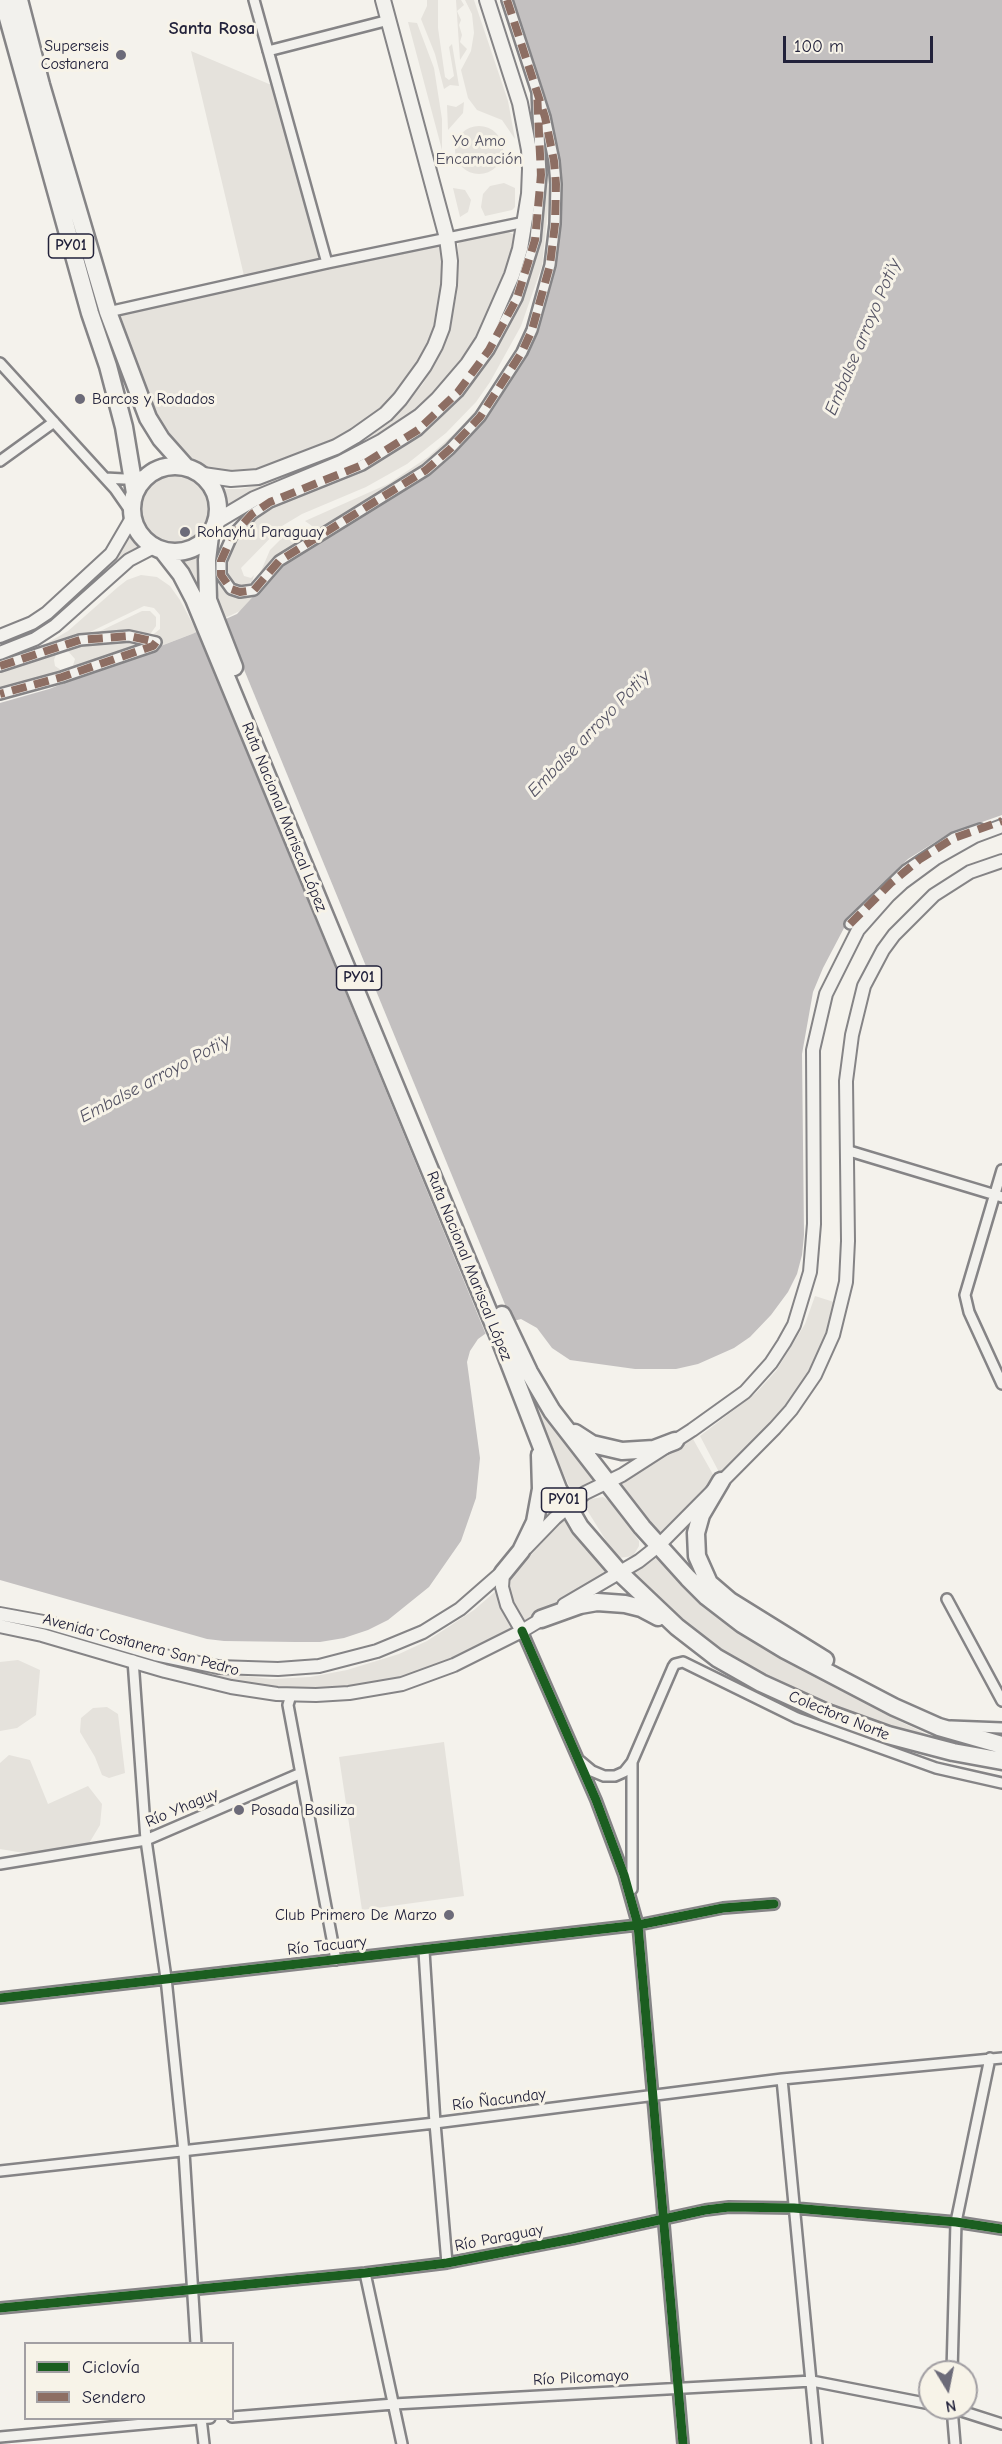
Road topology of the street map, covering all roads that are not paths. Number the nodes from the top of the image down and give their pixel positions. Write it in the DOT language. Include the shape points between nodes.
graph roads {
  1 [pos="3,0"];
  2 [pos="19,0"];
  3 [pos="254,0"];
  4 [pos="383,0"];
  5 [pos="487,0"];
  6 [pos="507,0"];
  7 [pos="389,20"];
  8 [pos="268,51"];
  9 [pos="537,92"];
  10 [pos="525,222"];
  11 [pos="447,238"];
  12 [pos="327,263"];
  13 [pos="108,312"];
  14 [pos="0,363"];
  15 [pos="54,422"];
  16 [pos="0,461"];
  17 [pos="185,466"];
  18 [pos="203,475"];
  19 [pos="105,477"];
  20 [pos="138,482"];
  21 [pos="132,515"];
  22 [pos="213,528"];
  23 [pos="158,549"];
  24 [pos="208,618"];
  25 [pos="0,636"];
  26 [pos="0,653"];
  27 [pos="0,666"];
  28 [pos="0,694"];
  29 [pos="1002,824"];
  30 [pos="1002,861"];
  31 [pos="850,924"];
  32 [pos="846,1150"];
  33 [pos="1002,1170"];
  34 [pos="998,1195"];
  35 [pos="507,1340"];
  36 [pos="1002,1384"];
  37 [pos="552,1411"];
  38 [pos="539,1440"];
  39 [pos="675,1441"];
  40 [pos="721,1480"];
  41 [pos="606,1483"];
  42 [pos="568,1507"];
  43 [pos="658,1546"];
  44 [pos="619,1572"];
  45 [pos="503,1573"];
  46 [pos="947,1599"];
  47 [pos="0,1614"];
  48 [pos="541,1619"];
  49 [pos="0,1626"];
  50 [pos="677,1627"];
  51 [pos="522,1631"];
  52 [pos="133,1660"];
  53 [pos="843,1681"];
  54 [pos="291,1695"];
  55 [pos="1002,1701"];
  56 [pos="939,1727"];
  57 [pos="1002,1728"];
  58 [pos="1002,1745"];
  59 [pos="578,1759"];
  60 [pos="1002,1761"];
  61 [pos="632,1762"];
  62 [pos="299,1774"];
  63 [pos="1002,1783"];
  64 [pos="146,1840"];
  65 [pos="0,1864"];
  66 [pos="633,1903"];
  67 [pos="774,1904"];
  68 [pos="638,1925"];
  69 [pos="424,1951"];
  70 [pos="336,1960"];
  71 [pos="166,1978"];
  72 [pos="0,1998"];
  73 [pos="990,2058"];
  74 [pos="1002,2058"];
  75 [pos="782,2079"];
  76 [pos="654,2096"];
  77 [pos="435,2123"];
  78 [pos="184,2152"];
  79 [pos="0,2171"];
  80 [pos="794,2208"];
  81 [pos="663,2220"];
  82 [pos="956,2222"];
  83 [pos="1002,2229"];
  84 [pos="447,2263"];
  85 [pos="365,2273"];
  86 [pos="192,2289"];
  87 [pos="0,2308"];
  88 [pos="196,2342"];
  89 [pos="952,2360"];
  90 [pos="812,2381"];
  91 [pos="678,2387"];
  92 [pos="918,2402"];
  93 [pos="393,2404"];
  94 [pos="978,2416"];
  95 [pos="234,2417"];
  96 [pos="190,2420"];
  97 [pos="201,2420"];
  98 [pos="953,2420"];
  99 [pos="1002,2424"];
  100 [pos="0,2437"];
  101 [pos="204,2444"];
  102 [pos="402,2444"];
  103 [pos="683,2444"];
  104 [pos="818,2444"];
  105 [pos="955,2444"];
  1 -- 20 [label="highway, PY01"];
  2 -- 13 [label="highway, PY01"];
  3 -- 8 [label="street"];
  4 -- 7 [label="main road"];
  5 -- 10 [label="main road" via="526,131 530,169"];
  6 -- 9 [label="street"];
  7 -- 8 [label="street"];
  7 -- 11 [label="main road"];
  8 -- 12 [label="street"];
  9 -- 9 [label="street" via="541,175 535,240 517,298 489,350 458,392 418,430 362,465 270,502 252,514 232,536 221,561 226,586 240,592 254,590 279,561 426,470 470,428 517,362 539,306 555,224 554,161"];
  10 -- 11 [label="street"];
  10 -- 22 [label="main road" via="512,275 483,341 438,399 381,442 254,499"];
  11 -- 12 [label="street"];
  11 -- 18 [label="main road" via="449,285 441,328 424,366 386,414 336,447 279,471 246,479"];
  12 -- 13 [label="street"];
  13 -- 17 [label="highway, PY01" via="148,418"];
  14 -- 15 [label="street"];
  15 -- 16 [label="street"];
  15 -- 19 [label="street"];
  17 -- 18 [label="highway, PY01"];
  17 -- 20 [label="highway" via="164,466"];
  18 -- 22 [label="highway, Ruta Nacional Mariscal López / PY01" via="217,496 219,508"];
  19 -- 20 [label="street"];
  19 -- 21 [label="street"];
  20 -- 21 [label="highway, PY01"];
  21 -- 23 [label="highway, Ruta Nacional Mariscal López / PY01" via="143,538"];
  21 -- 25 [label="main road" via="111,554 47,613"];
  22 -- 23 [label="highway" via="200,544 189,550"];
  22 -- 24 [label="highway, Ruta Nacional Mariscal López / PY01" via="206,583"];
  23 -- 24 [label="highway, Ruta Nacional Mariscal López / PY01" via="181,574"];
  23 -- 26 [label="main road" via="129,560 55,626"];
  24 -- 35 [label="highway, Ruta Nacional Mariscal López / PY01"];
  27 -- 28 [label="street" via="88,639 129,636 156,642 62,677"];
  29 -- 31 [label="street" via="954,838 920,859"];
  29 -- 39 [label="main road, Avenida Costanera San Pedro" via="975,836 902,883 865,922 847,948 826,994 814,1041 813,1249 806,1290 794,1325 771,1362 745,1392"];
  30 -- 32 [label="main road, Avenida Costanera San Pedro" via="970,872 934,895 883,950 864,986 852,1035 846,1081"];
  32 -- 34 [label="street"];
  32 -- 40 [label="main road, Avenida Costanera San Pedro" via="847,1264 833,1335 815,1375 791,1410"];
  33 -- 34 [label="street"];
  34 -- 36 [label="street" via="965,1295"];
  35 -- 37 [label="highway, Ruta Nacional Mariscal López / PY01"];
  35 -- 38 [label="highway, Ruta Nacional Mariscal López / PY01"];
  37 -- 39 [label="highway" via="583,1439 608,1449 638,1452"];
  37 -- 41 [label="highway, Ruta Nacional Mariscal López / PY01"];
  38 -- 42 [label="highway, Ruta Nacional Mariscal López / PY01"];
  38 -- 45 [label="highway" via="541,1489 535,1522 521,1551"];
  39 -- 41 [label="main road, Avenida Costanera San Pedro"];
  40 -- 43 [label="main road, Avenida Costanera San Pedro"];
  40 -- 53 [label="highway" via="701,1515 696,1533 697,1556 709,1583 825,1661"];
  41 -- 42 [label="main road, Avenida Costanera San Pedro"];
  41 -- 43 [label="highway, Ruta Nacional Mariscal López / PY01"];
  42 -- 44 [label="highway, Ruta Nacional Mariscal López / PY01"];
  42 -- 45 [label="main road, Avenida Costanera San Pedro"];
  43 -- 44 [label="main road, Avenida Costanera San Pedro"];
  43 -- 53 [label="highway, Ruta Nacional Mariscal López / PY01" via="700,1591 742,1624"];
  44 -- 48 [label="main road, Avenida Costanera San Pedro"];
  44 -- 50 [label="highway, Ruta Nacional Mariscal López / PY01"];
  45 -- 47 [label="main road, Avenida Costanera San Pedro" via="460,1609 423,1632 377,1652 320,1666 218,1667"];
  45 -- 51 [label="main road" via="507,1605"];
  46 -- 55 [label="street"];
  48 -- 50 [label="highway" via="580,1605 612,1602 641,1608"];
  48 -- 51 [label="main road, Avenida Costanera San Pedro"];
  49 -- 52 [label="main road, Avenida Costanera San Pedro"];
  50 -- 60 [label="highway, Ruta Nacional Mariscal López / PY01" via="725,1663 827,1713 909,1741"];
  51 -- 54 [label="main road, Avenida Costanera San Pedro" via="454,1665 402,1684 349,1693"];
  51 -- 59 [label="street"];
  52 -- 54 [label="main road, Avenida Costanera San Pedro" via="231,1687"];
  52 -- 64 [label="street"];
  53 -- 56 [label="highway, Ruta Nacional Mariscal López / PY01"];
  54 -- 62 [label="street" via="288,1705"];
  56 -- 57 [label="street"];
  56 -- 58 [label="highway, Ruta Nacional Mariscal López / PY01"];
  59 -- 61 [label="street" via="604,1776 624,1772"];
  59 -- 66 [label="street"];
  61 -- 63 [label="street, Colectora Norte" via="678,1662 797,1718 936,1768"];
  61 -- 66 [label="street"];
  62 -- 64 [label="street, Río Yhaguy"];
  62 -- 70 [label="street"];
  64 -- 65 [label="street, Río Yhaguy"];
  64 -- 71 [label="street"];
  66 -- 68 [label="street"];
  67 -- 68 [label="street, Río Tacuary" via="723,1908"];
  68 -- 69 [label="street, Río Tacuary"];
  68 -- 76 [label="street"];
  69 -- 70 [label="street, Río Tacuary"];
  69 -- 77 [label="street"];
  70 -- 71 [label="street, Río Tacuary"];
  71 -- 72 [label="street, Río Tacuary"];
  71 -- 78 [label="street"];
  73 -- 74 [label="street, Río Ñacunday"];
  73 -- 75 [label="street, Río Ñacunday"];
  73 -- 82 [label="street"];
  75 -- 76 [label="street, Río Ñacunday"];
  75 -- 80 [label="street"];
  76 -- 77 [label="street, Río Ñacunday"];
  76 -- 81 [label="street"];
  77 -- 78 [label="street, Río Ñacunday"];
  77 -- 84 [label="street"];
  78 -- 79 [label="street, Río Ñacunday"];
  78 -- 86 [label="street"];
  80 -- 81 [label="street, Río Paraguay" via="729,2207"];
  80 -- 82 [label="street, Río Paraguay"];
  80 -- 90 [label="street"];
  81 -- 84 [label="street, Río Paraguay"];
  81 -- 91 [label="street"];
  82 -- 83 [label="street, Río Paraguay"];
  82 -- 89 [label="street"];
  84 -- 85 [label="street, Río Paraguay"];
  85 -- 86 [label="street, Río Paraguay"];
  85 -- 93 [label="street"];
  86 -- 87 [label="street, Río Paraguay"];
  86 -- 88 [label="street"];
  90 -- 91 [label="street, Río Pilcomayo"];
  90 -- 92 [label="street, Río Pilcomayo"];
  90 -- 104 [label="street"];
  91 -- 93 [label="street, Río Pilcomayo"];
  91 -- 103 [label="street"];
  93 -- 95 [label="street, Río Pilcomayo"];
  93 -- 102 [label="street"];
  94 -- 99 [label="street"];
  96 -- 100 [label="street"];
  97 -- 101 [label="street"];
  98 -- 105 [label="street"];
}
